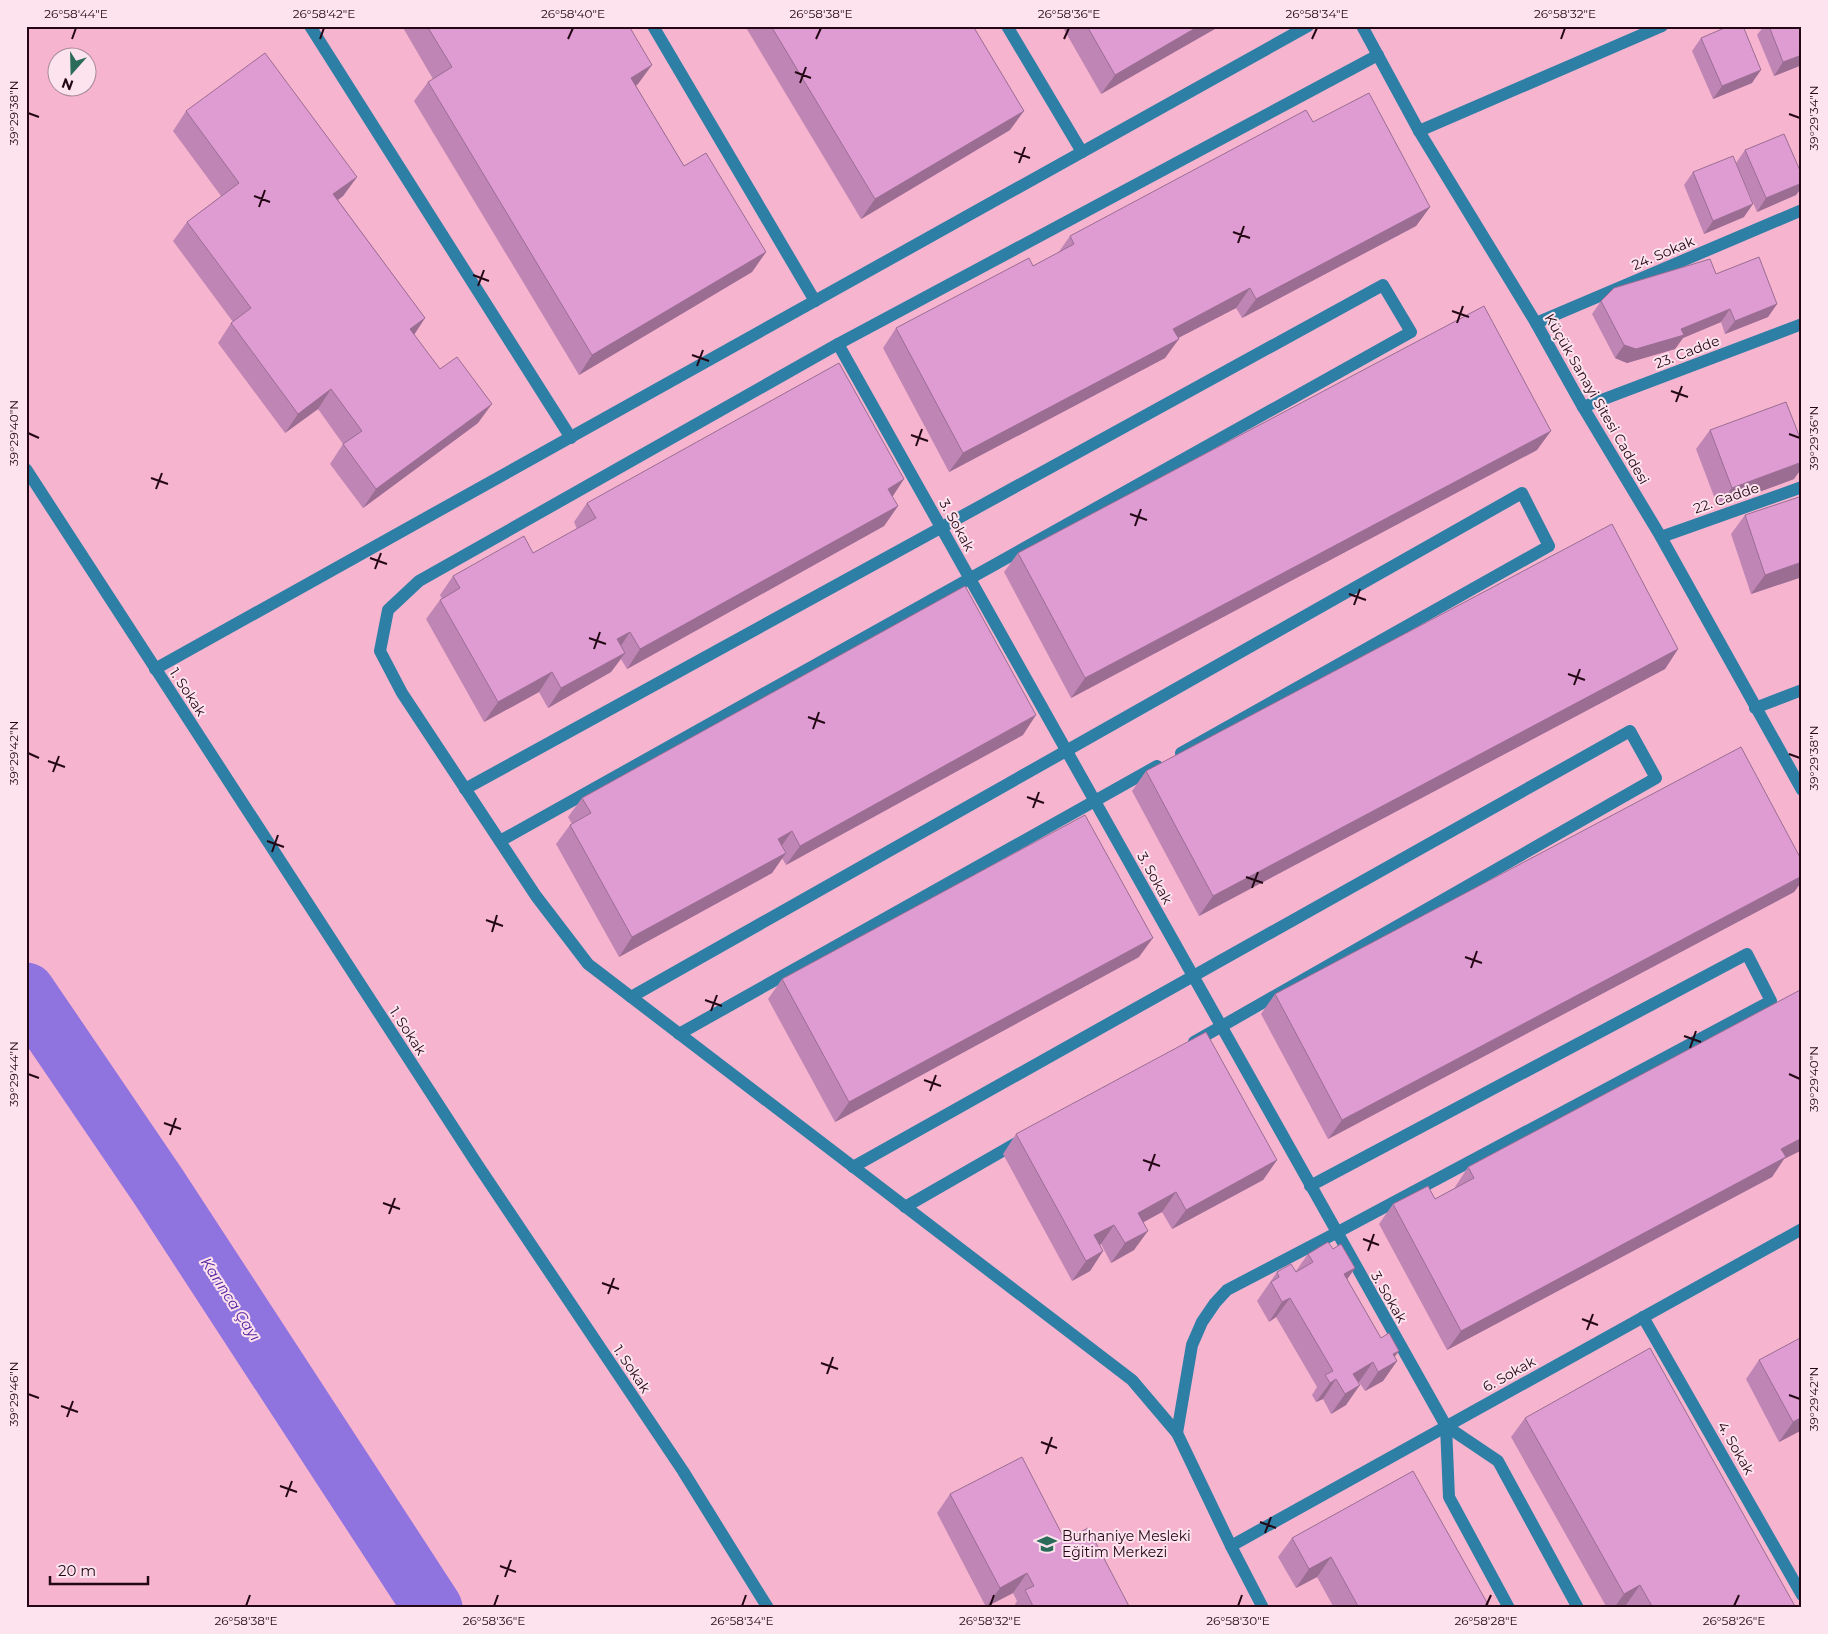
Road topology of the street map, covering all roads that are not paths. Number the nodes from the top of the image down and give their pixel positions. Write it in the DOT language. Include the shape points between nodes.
graph roads {
  1 [pos="310,26"];
  2 [pos="653,26"];
  3 [pos="1007,26"];
  4 [pos="1308,26"];
  5 [pos="1362,26"];
  6 [pos="1662,26"];
  7 [pos="1378,55"];
  8 [pos="1419,131"];
  9 [pos="1082,152"];
  10 [pos="1802,210"];
  11 [pos="815,301"];
  12 [pos="1536,323"];
  13 [pos="1802,324"];
  14 [pos="838,344"];
  15 [pos="1583,407"];
  16 [pos="570,438"];
  17 [pos="26,469"];
  18 [pos="1802,487"];
  19 [pos="941,528"];
  20 [pos="1660,537"];
  21 [pos="970,578"];
  22 [pos="155,669"];
  23 [pos="1802,690"];
  24 [pos="1755,708"];
  25 [pos="1066,751"];
  26 [pos="465,789"];
  27 [pos="1802,790"];
  28 [pos="1095,801"];
  29 [pos="500,841"];
  30 [pos="1193,976"];
  31 [pos="631,997"];
  32 [pos="1221,1026"];
  33 [pos="679,1034"];
  34 [pos="1187,1046"];
  35 [pos="1033,1134"];
  36 [pos="853,1167"];
  37 [pos="1310,1186"];
  38 [pos="905,1207"];
  39 [pos="1802,1228"];
  40 [pos="1336,1233"];
  41 [pos="1643,1317"];
  42 [pos="1446,1426"];
  43 [pos="1177,1433"];
  44 [pos="1231,1546"];
  45 [pos="1802,1595"];
  46 [pos="768,1608"];
  47 [pos="1262,1608"];
  48 [pos="1509,1608"];
  49 [pos="1578,1608"];
  1 -- 16 [label="street"];
  2 -- 11 [label="street"];
  3 -- 9 [label="street"];
  4 -- 9 [label="street"];
  5 -- 7 [label="street, Küçük Sanayi Sitesi Caddesi"];
  6 -- 8 [label="street"];
  7 -- 8 [label="street, Küçük Sanayi Sitesi Caddesi"];
  7 -- 14 [label="street"];
  8 -- 12 [label="street, Küçük Sanayi Sitesi Caddesi"];
  9 -- 11 [label="street"];
  10 -- 12 [label="street, 24. Sokak"];
  11 -- 16 [label="street"];
  12 -- 15 [label="street, Küçük Sanayi Sitesi Caddesi"];
  13 -- 15 [label="street, 23. Cadde"];
  14 -- 19 [label="street, 3. Sokak"];
  14 -- 26 [label="street" via="419,581 388,610 380,651 402,693"];
  15 -- 20 [label="street, Küçük Sanayi Sitesi Caddesi"];
  16 -- 22 [label="street"];
  17 -- 22 [label="street, 1. Sokak"];
  18 -- 20 [label="street, 22. Cadde"];
  19 -- 21 [label="street, 3. Sokak"];
  19 -- 21 [label="street" via="1383,285 1411,332"];
  19 -- 26 [label="street"];
  20 -- 24 [label="street, Küçük Sanayi Sitesi Caddesi"];
  21 -- 25 [label="street, 3. Sokak"];
  21 -- 29 [label="street"];
  22 -- 46 [label="street, 1. Sokak" via="477,1164 683,1471"];
  23 -- 24 [label="street"];
  24 -- 27 [label="street, Küçük Sanayi Sitesi Caddesi"];
  25 -- 28 [label="street, 3. Sokak"];
  25 -- 28 [label="street" via="1522,493 1549,546"];
  25 -- 31 [label="street"];
  26 -- 29 [label="street"];
  28 -- 30 [label="street, 3. Sokak"];
  28 -- 33 [label="street"];
  29 -- 31 [label="street" via="536,896 588,964"];
  30 -- 32 [label="street, 3. Sokak"];
  30 -- 32 [label="street" via="1630,731 1652,770 1656,778"];
  30 -- 36 [label="street"];
  31 -- 33 [label="street"];
  32 -- 34 [label="street"];
  32 -- 37 [label="street, 3. Sokak"];
  33 -- 36 [label="street"];
  35 -- 38 [label="street"];
  36 -- 38 [label="street"];
  37 -- 40 [label="street, 3. Sokak"];
  37 -- 40 [label="street" via="1747,954 1771,1001"];
  38 -- 43 [label="street" via="1132,1380"];
  39 -- 41 [label="street, 6. Sokak"];
  40 -- 42 [label="street, 3. Sokak"];
  40 -- 43 [label="street" via="1227,1290 1215,1303 1192,1345"];
  41 -- 42 [label="street, 6. Sokak"];
  41 -- 45 [label="street, 4. Sokak"];
  42 -- 44 [label="street, 6. Sokak"];
  42 -- 48 [label="street, 3. Sokak" via="1449,1497"];
  42 -- 49 [label="street, 3. Sokak" via="1498,1461"];
  43 -- 44 [label="street"];
  44 -- 47 [label="street"];
}
